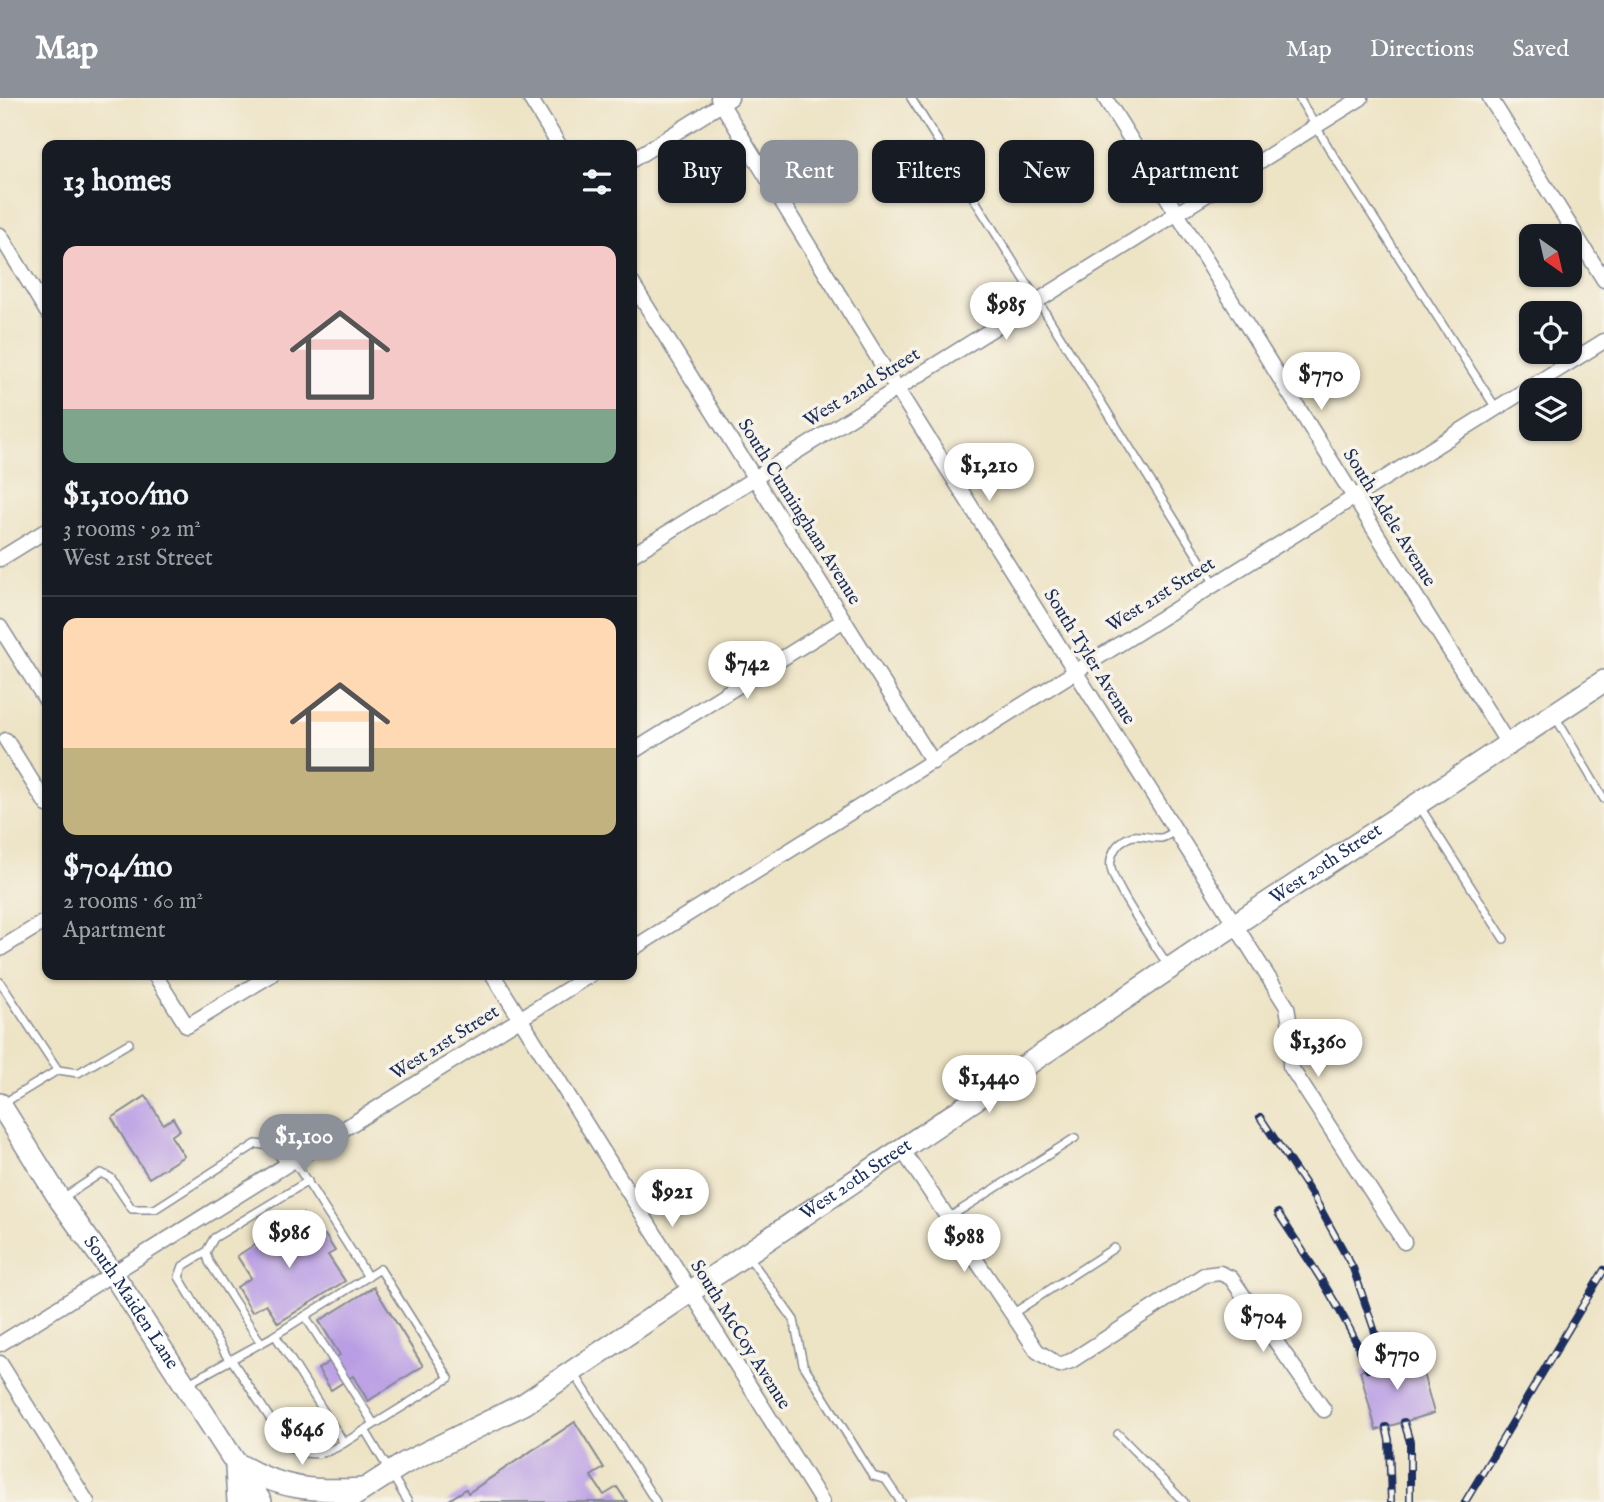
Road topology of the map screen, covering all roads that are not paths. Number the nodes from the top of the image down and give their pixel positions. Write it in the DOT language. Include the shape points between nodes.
graph roads {
  1 [pos="530,98"];
  2 [pos="911,98"];
  3 [pos="1105,98"];
  4 [pos="1299,98"];
  5 [pos="1361,98"];
  6 [pos="1490,98"];
  7 [pos="723,100"];
  8 [pos="1316,126"];
  9 [pos="556,140"];
  10 [pos="637,157"];
  11 [pos="1176,214"];
  12 [pos="0,235"];
  13 [pos="1604,280"];
  14 [pos="637,290"];
  15 [pos="1038,301"];
  16 [pos="42,304"];
  17 [pos="1604,341"];
  18 [pos="897,389"];
  19 [pos="1496,409"];
  20 [pos="755,477"];
  21 [pos="1354,498"];
  22 [pos="42,533"];
  23 [pos="637,552"];
  24 [pos="0,559"];
  25 [pos="1215,584"];
  26 [pos="844,620"];
  27 [pos="0,626"];
  28 [pos="1075,671"];
  29 [pos="1604,681"];
  30 [pos="42,694"];
  31 [pos="1553,714"];
  32 [pos="6,740"];
  33 [pos="1508,744"];
  34 [pos="637,749"];
  35 [pos="933,762"];
  36 [pos="42,796"];
  37 [pos="1604,799"];
  38 [pos="1418,803"];
  39 [pos="1176,831"];
  40 [pos="42,923"];
  41 [pos="1234,925"];
  42 [pos="1504,939"];
  43 [pos="637,946"];
  44 [pos="0,949"];
  45 [pos="1169,968"];
  46 [pos="158,980"];
  47 [pos="263,980"];
  48 [pos="495,980"];
  49 [pos="582,980"];
  50 [pos="0,982"];
  51 [pos="520,1018"];
  52 [pos="129,1043"];
  53 [pos="58,1070"];
  54 [pos="0,1104"];
  55 [pos="1075,1138"];
  56 [pos="901,1148"];
  57 [pos="290,1163"];
  58 [pos="308,1181"];
  59 [pos="60,1200"];
  60 [pos="948,1219"];
  61 [pos="1404,1242"];
  62 [pos="1114,1248"];
  63 [pos="206,1252"];
  64 [pos="745,1253"];
  65 [pos="113,1274"];
  66 [pos="368,1277"];
  67 [pos="689,1290"];
  68 [pos="1012,1314"];
  69 [pos="305,1316"];
  70 [pos="275,1335"];
  71 [pos="261,1343"];
  72 [pos="0,1344"];
  73 [pos="230,1360"];
  74 [pos="0,1363"];
  75 [pos="572,1370"];
  76 [pos="186,1384"];
  77 [pos="1324,1410"];
  78 [pos="373,1424"];
  79 [pos="365,1430"];
  80 [pos="1118,1434"];
  81 [pos="344,1443"];
  82 [pos="236,1462"];
  83 [pos="391,1472"];
  84 [pos="360,1496"];
  85 [pos="88,1502"];
  86 [pos="239,1502"];
  87 [pos="261,1502"];
  88 [pos="344,1502"];
  89 [pos="408,1502"];
  90 [pos="656,1502"];
  91 [pos="822,1502"];
  92 [pos="901,1502"];
  93 [pos="1184,1502"];
  1 -- 9 [label="street"];
  2 -- 15 [label="lane"];
  3 -- 11 [label="street, South Adele Avenue"];
  4 -- 8 [label="lane"];
  5 -- 8 [label="street, West 22nd Street"];
  6 -- 13 [label="street"];
  7 -- 10 [label="street"];
  7 -- 18 [label="street, South Tyler Avenue"];
  8 -- 11 [label="street, West 22nd Street"];
  8 -- 19 [label="lane"];
  11 -- 15 [label="street, West 22nd Street"];
  11 -- 21 [label="street, South Adele Avenue"];
  12 -- 16 [label="street"];
  14 -- 20 [label="street, South Cunningham Avenue"];
  15 -- 18 [label="street, West 22nd Street"];
  15 -- 25 [label="lane"];
  17 -- 19 [label="street, West 21st Street"];
  18 -- 20 [label="street, West 22nd Street"];
  18 -- 28 [label="street, South Tyler Avenue"];
  19 -- 21 [label="street, West 21st Street"];
  20 -- 23 [label="street, West 22nd Street"];
  20 -- 26 [label="street, South Cunningham Avenue"];
  21 -- 25 [label="street, West 21st Street"];
  21 -- 33 [label="street, South Adele Avenue"];
  22 -- 24 [label="street"];
  25 -- 28 [label="street, West 21st Street"];
  26 -- 34 [label="street"];
  26 -- 35 [label="street, South Cunningham Avenue"];
  27 -- 30 [label="street"];
  28 -- 35 [label="street, West 21st Street"];
  28 -- 39 [label="street, South Tyler Avenue"];
  29 -- 31 [label="main road, West 20th Street"];
  31 -- 33 [label="main road, West 20th Street"];
  31 -- 37 [label="lane"];
  32 -- 36 [label="street"];
  33 -- 38 [label="main road, West 20th Street"];
  35 -- 43 [label="street, West 21st Street"];
  38 -- 41 [label="main road, West 20th Street"];
  38 -- 42 [label="lane"];
  39 -- 41 [label="street, South Tyler Avenue"];
  39 -- 45 [label="lane" via="1159,838 1127,838 1116,848 1111,862 1119,886"];
  40 -- 44 [label="street"];
  41 -- 45 [label="main road, West 20th Street"];
  41 -- 61 [label="street, South Tyler Avenue" via="1287,1007 1290,1066"];
  45 -- 56 [label="main road, West 20th Street"];
  46 -- 47 [label="street" via="187,1026"];
  48 -- 51 [label="street, South McCoy Avenue"];
  49 -- 51 [label="street, West 21st Street"];
  50 -- 53 [label="lane"];
  51 -- 57 [label="street, West 21st Street"];
  51 -- 67 [label="street, South McCoy Avenue"];
  52 -- 53 [label="lane" via="78,1073"];
  53 -- 54 [label="lane"];
  54 -- 59 [label="main road, South Maiden Lane"];
  55 -- 60 [label="lane"];
  56 -- 60 [label="street"];
  56 -- 64 [label="main road, West 20th Street"];
  57 -- 58 [label="lane"];
  57 -- 59 [label="lane" via="272,1146 256,1143 155,1209 132,1209 111,1178 101,1173"];
  57 -- 65 [label="street, West 21st Street"];
  58 -- 63 [label="lane" via="214,1238"];
  58 -- 66 [label="lane"];
  59 -- 65 [label="main road, South Maiden Lane"];
  60 -- 68 [label="street"];
  62 -- 68 [label="lane"];
  63 -- 71 [label="lane"];
  63 -- 73 [label="lane" via="181,1269 179,1277"];
  64 -- 67 [label="main road, West 20th Street"];
  64 -- 92 [label="lane" via="794,1320 803,1364 873,1476 886,1480"];
  65 -- 72 [label="street, West 21st Street"];
  65 -- 76 [label="main road, South Maiden Lane"];
  66 -- 69 [label="lane"];
  66 -- 78 [label="lane" via="380,1269 449,1378"];
  67 -- 75 [label="main road, West 20th Street"];
  67 -- 91 [label="street, South McCoy Avenue"];
  68 -- 77 [label="street" via="1037,1352 1059,1365 1204,1275 1225,1274"];
  69 -- 70 [label="lane"];
  69 -- 78 [label="lane"];
  70 -- 71 [label="lane"];
  70 -- 81 [label="lane"];
  71 -- 73 [label="lane"];
  73 -- 76 [label="lane"];
  73 -- 81 [label="lane" via="288,1446 317,1454"];
  74 -- 85 [label="street"];
  75 -- 83 [label="main road, West 20th Street" via="524,1404"];
  75 -- 90 [label="lane"];
  76 -- 82 [label="main road, South Maiden Lane"];
  78 -- 79 [label="lane"];
  79 -- 81 [label="lane"];
  79 -- 83 [label="lane"];
  80 -- 93 [label="lane"];
  82 -- 84 [label="main road" via="291,1487"];
  82 -- 86 [label="main road"];
  82 -- 87 [label="main road, South Maiden Lane"];
  83 -- 84 [label="main road, West 20th Street"];
  83 -- 89 [label="lane"];
  84 -- 88 [label="main road, West 20th Street"];
}
